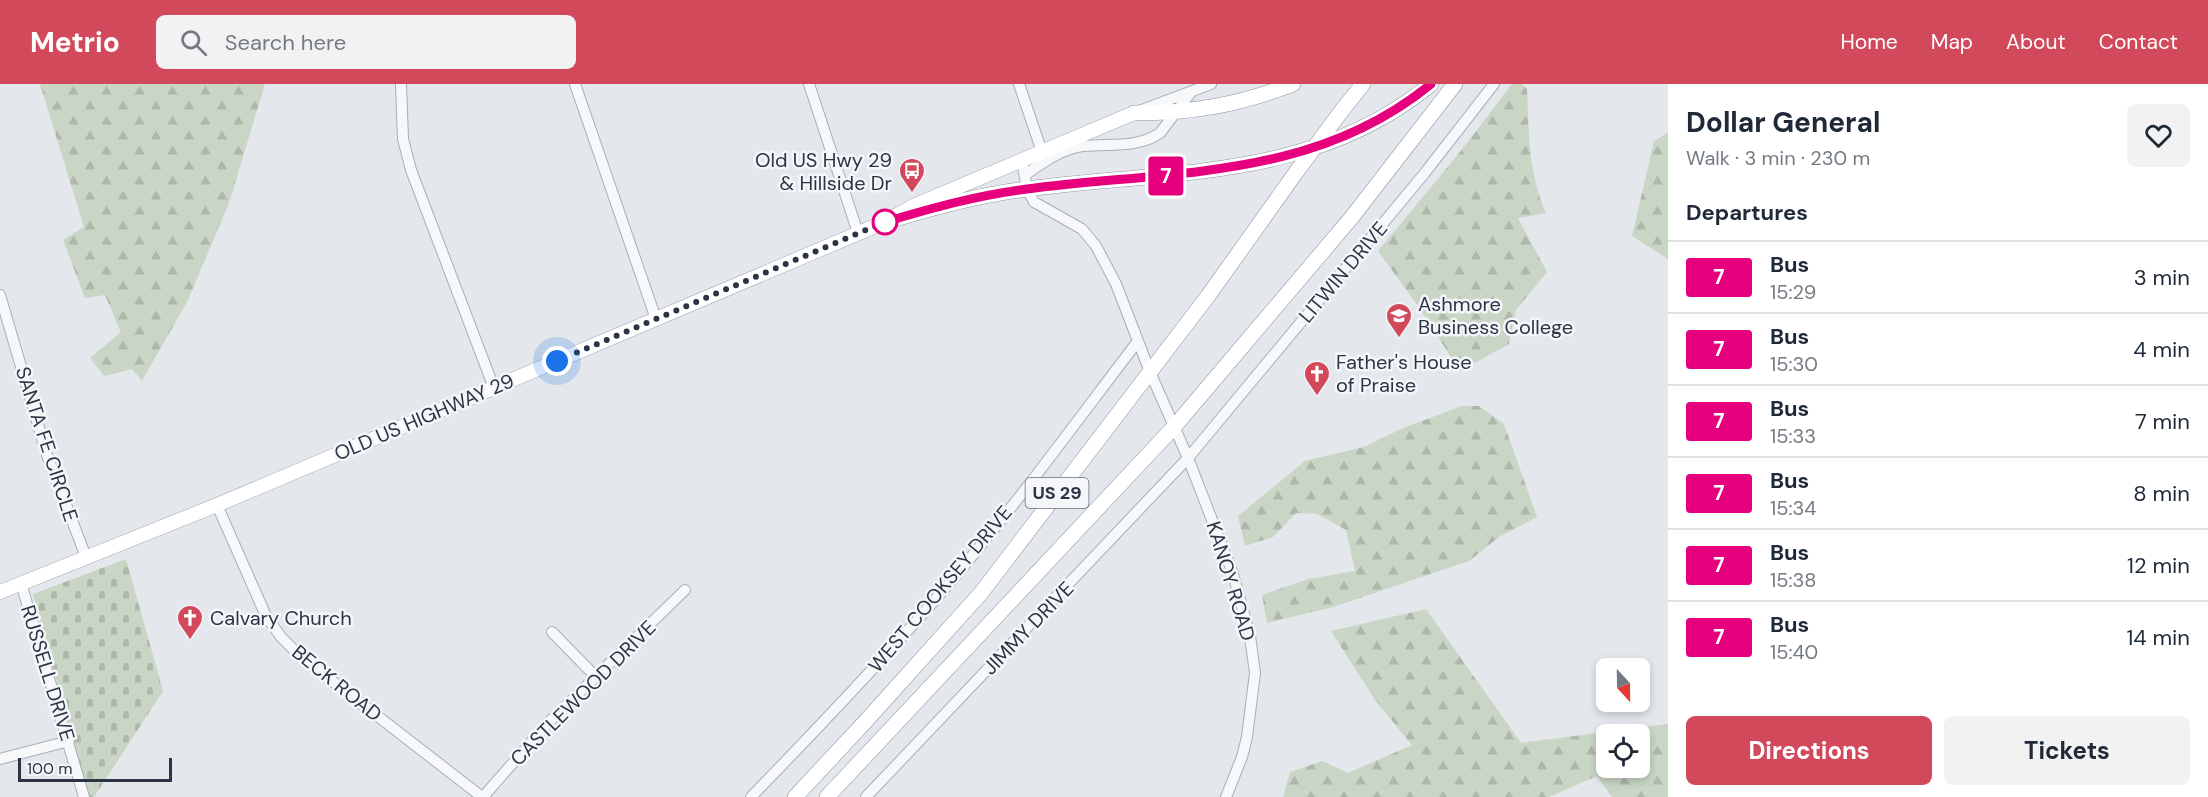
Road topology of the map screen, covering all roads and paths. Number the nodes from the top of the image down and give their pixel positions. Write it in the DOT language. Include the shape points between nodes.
graph roads {
  1 [pos="401,84"];
  2 [pos="575,84"];
  3 [pos="809,84"];
  4 [pos="1019,84"];
  5 [pos="1211,84"];
  6 [pos="1293,84"];
  7 [pos="1362,84"];
  8 [pos="1431,84"];
  9 [pos="1455,84"];
  10 [pos="1494,84"];
  11 [pos="1192,91"];
  12 [pos="1134,113"];
  13 [pos="1175,113"];
  14 [pos="1042,152"];
  15 [pos="1024,175"];
  16 [pos="885,222"];
  17 [pos="858,233"];
  18 [pos="0,295"];
  19 [pos="656,319"];
  20 [pos="1137,340"];
  21 [pos="1150,372"];
  22 [pos="494,388"];
  23 [pos="1174,427"];
  24 [pos="1188,458"];
  25 [pos="217,505"];
  26 [pos="86,557"];
  27 [pos="21,583"];
  28 [pos="686,590"];
  29 [pos="0,592"];
  30 [pos="552,632"];
  31 [pos="596,677"];
  32 [pos="69,741"];
  33 [pos="0,759"];
  34 [pos="84,797"];
  35 [pos="482,797"];
  36 [pos="752,797"];
  37 [pos="795,797"];
  38 [pos="827,797"];
  39 [pos="866,797"];
  40 [pos="1226,797"];
  1 -- 22 [label="street" via="403,139 411,170"];
  2 -- 19 [label="street"];
  3 -- 17 [label="street"];
  4 -- 14 [label="street"];
  5 -- 11 [label="street, OLD US HIGHWAY 29"];
  6 -- 13 [label="highway" via="1256,99"];
  7 -- 21 [label="highway, US 29, bridge"];
  8 -- 15 [label="highway" via="1411,101 1355,132 1296,153 1214,170"];
  9 -- 23 [label="highway, US 29" via="1352,217"];
  10 -- 24 [label="street, LITWIN DRIVE"];
  11 -- 12 [label="street, OLD US HIGHWAY 29"];
  11 -- 13 [label="street"];
  12 -- 13 [label="highway"];
  12 -- 14 [label="main road, OLD US HIGHWAY 29"];
  13 -- 15 [label="street" via="1160,133 1145,142 1066,151"];
  14 -- 15 [label="main road, OLD US HIGHWAY 29"];
  15 -- 16 [label="highway"];
  15 -- 16 [label="main road, OLD US HIGHWAY 29" via="913,206"];
  15 -- 20 [label="street, KANOY ROAD" via="1034,202 1082,229 1096,246 1116,284"];
  16 -- 17 [label="main road, OLD US HIGHWAY 29"];
  17 -- 19 [label="main road, OLD US HIGHWAY 29"];
  18 -- 26 [label="street, SANTA FE CIRCLE" via="47,455"];
  19 -- 22 [label="main road, OLD US HIGHWAY 29"];
  20 -- 21 [label="street, KANOY ROAD"];
  20 -- 36 [label="street, WEST COOKSEY DRIVE" via="953,578"];
  21 -- 23 [label="street, KANOY ROAD"];
  21 -- 37 [label="highway, US 29" via="981,593"];
  22 -- 25 [label="main road, OLD US HIGHWAY 29"];
  23 -- 24 [label="street, KANOY ROAD"];
  23 -- 38 [label="highway, US 29"];
  24 -- 39 [label="street, JIMMY DRIVE"];
  24 -- 40 [label="street, KANOY ROAD" via="1233,574 1255,671 1247,737"];
  25 -- 26 [label="main road, OLD US HIGHWAY 29"];
  25 -- 35 [label="street, BECK ROAD" via="266,616 281,637 300,656"];
  26 -- 27 [label="main road, OLD US HIGHWAY 29"];
  27 -- 29 [label="main road, OLD US HIGHWAY 29"];
  27 -- 32 [label="street, RUSSELL DRIVE"];
  28 -- 31 [label="street, CASTLEWOOD DRIVE"];
  30 -- 31 [label="street"];
  31 -- 35 [label="street, CASTLEWOOD DRIVE" via="548,723"];
  32 -- 33 [label="street"];
  32 -- 34 [label="street, RUSSELL DRIVE"];
}
